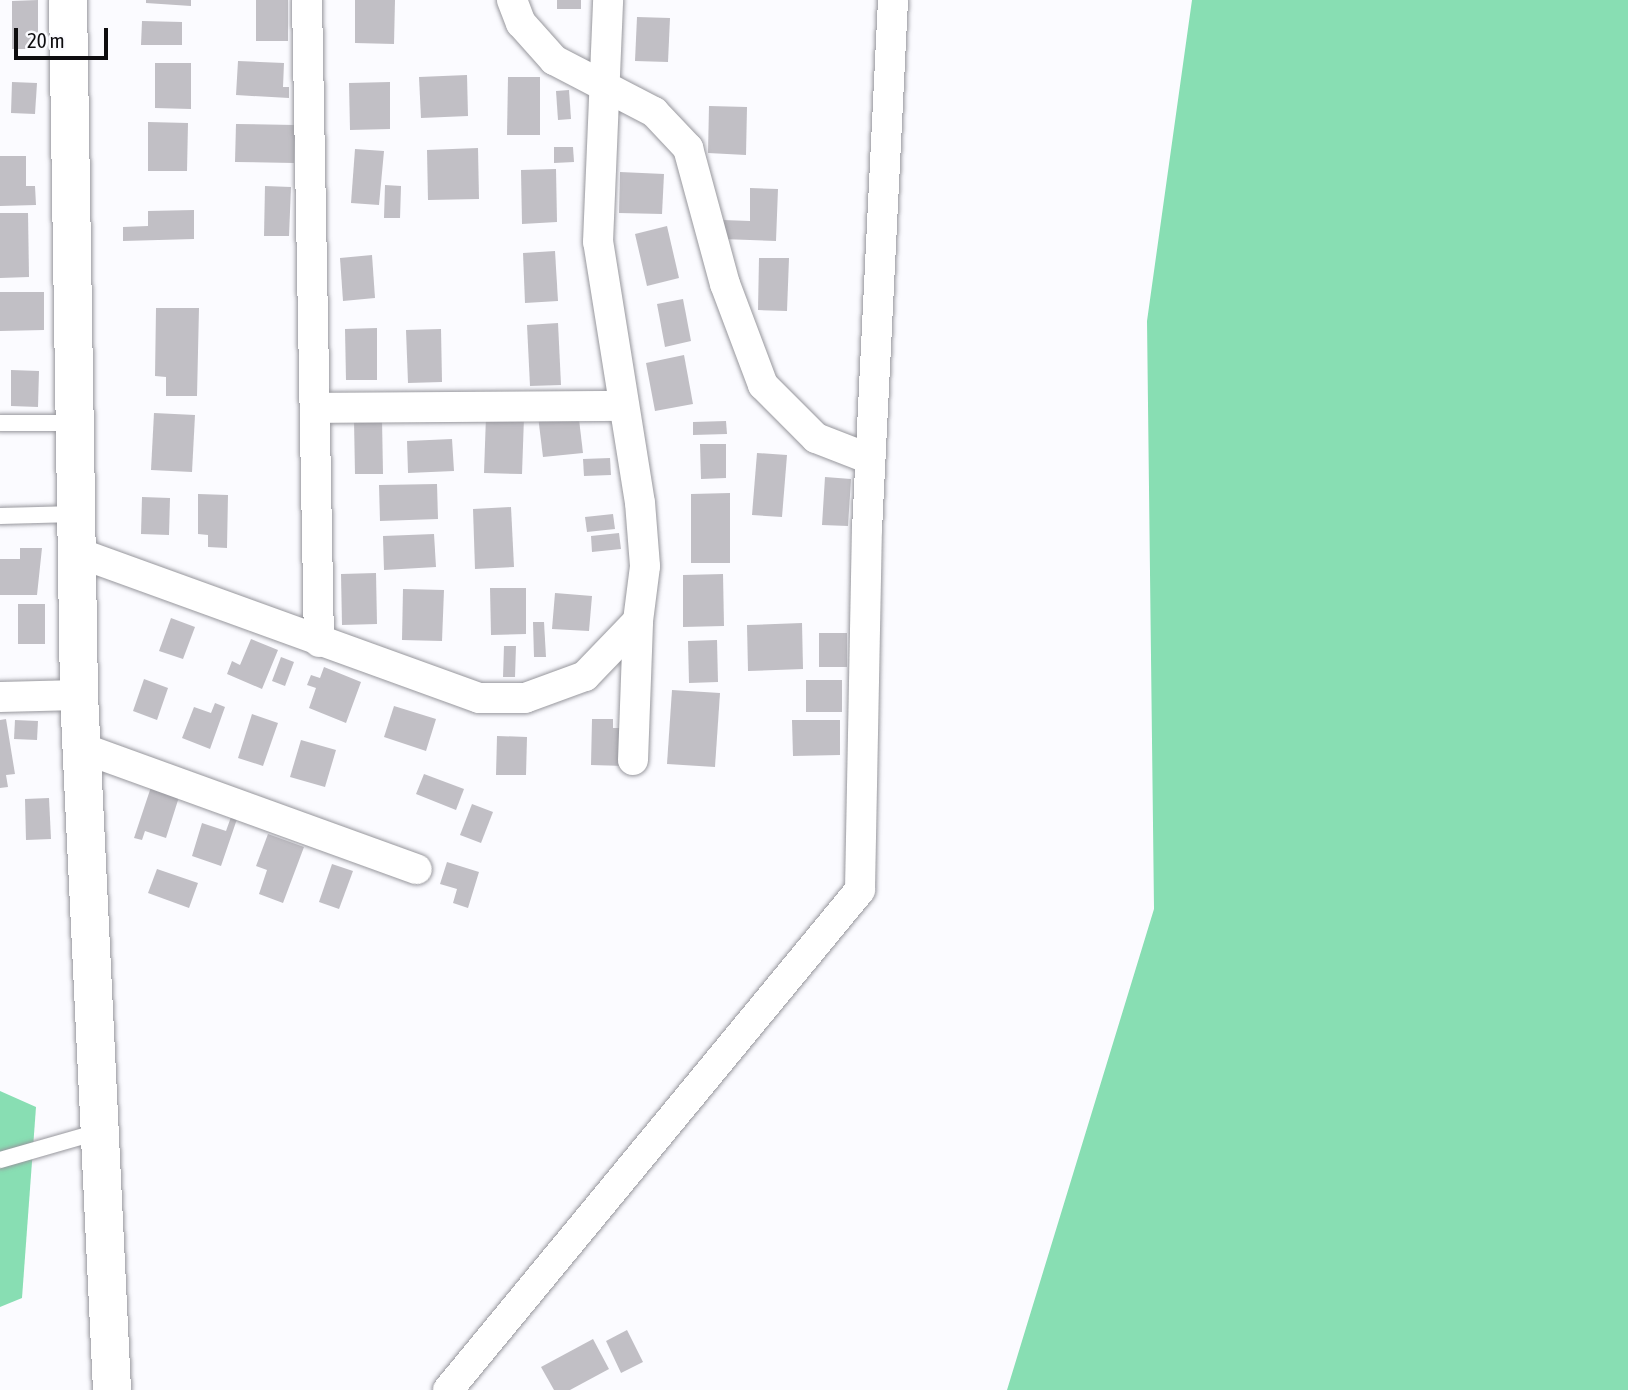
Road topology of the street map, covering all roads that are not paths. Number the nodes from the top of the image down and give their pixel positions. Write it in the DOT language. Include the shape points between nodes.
graph roads {
  1 [pos="68,0"];
  2 [pos="307,0"];
  3 [pos="512,0"];
  4 [pos="608,0"];
  5 [pos="893,0"];
  6 [pos="604,85"];
  7 [pos="623,406"];
  8 [pos="315,408"];
  9 [pos="0,423"];
  10 [pos="74,423"];
  11 [pos="870,459"];
  12 [pos="76,514"];
  13 [pos="0,516"];
  14 [pos="76,552"];
  15 [pos="638,621"];
  16 [pos="319,642"];
  17 [pos="79,695"];
  18 [pos="0,697"];
  19 [pos="82,748"];
  20 [pos="633,760"];
  21 [pos="417,869"];
  22 [pos="101,1131"];
  23 [pos="0,1160"];
  24 [pos="112,1390"];
  25 [pos="448,1390"];
  1 -- 10 [label="street"];
  2 -- 8 [label="street"];
  3 -- 6 [label="street" via="521,23 554,60"];
  4 -- 6 [label="street"];
  5 -- 11 [label="street"];
  6 -- 7 [label="street" via="597,242"];
  6 -- 11 [label="street" via="654,112 688,148 725,284 763,385 816,438"];
  7 -- 8 [label="street"];
  7 -- 15 [label="street" via="640,503 645,566"];
  8 -- 16 [label="street"];
  9 -- 10 [label="lane"];
  10 -- 12 [label="street"];
  11 -- 25 [label="street" via="860,890"];
  12 -- 13 [label="lane"];
  12 -- 14 [label="street"];
  14 -- 16 [label="street"];
  14 -- 17 [label="street"];
  15 -- 16 [label="street" via="585,676 525,698 479,698"];
  15 -- 20 [label="street"];
  17 -- 18 [label="street"];
  17 -- 19 [label="street"];
  19 -- 21 [label="street"];
  19 -- 22 [label="street"];
  22 -- 23 [label="lane"];
  22 -- 24 [label="street"];
}
